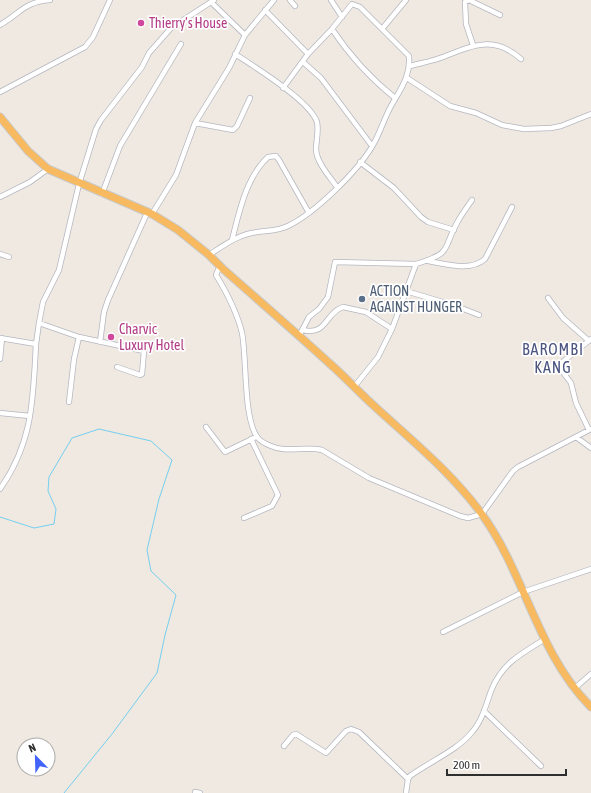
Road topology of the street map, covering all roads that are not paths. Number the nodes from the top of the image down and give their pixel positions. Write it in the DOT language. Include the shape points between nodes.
graph roads {
  1 [pos="50,0"];
  2 [pos="110,0"];
  3 [pos="274,0"];
  4 [pos="290,0"];
  5 [pos="330,0"];
  6 [pos="406,0"];
  7 [pos="212,1"];
  8 [pos="353,2"];
  9 [pos="295,6"];
  10 [pos="265,10"];
  11 [pos="500,15"];
  12 [pos="342,16"];
  13 [pos="0,25"];
  14 [pos="332,29"];
  15 [pos="382,29"];
  16 [pos="245,35"];
  17 [pos="181,44"];
  18 [pos="473,45"];
  19 [pos="235,54"];
  20 [pos="308,54"];
  21 [pos="521,59"];
  22 [pos="302,62"];
  23 [pos="410,66"];
  24 [pos="406,78"];
  25 [pos="283,88"];
  26 [pos="0,92"];
  27 [pos="250,98"];
  28 [pos="395,98"];
  29 [pos="591,114"];
  30 [pos="0,117"];
  31 [pos="195,123"];
  32 [pos="372,146"];
  33 [pos="360,162"];
  34 [pos="48,169"];
  35 [pos="79,184"];
  36 [pos="337,187"];
  37 [pos="102,194"];
  38 [pos="0,197"];
  39 [pos="472,200"];
  40 [pos="512,206"];
  41 [pos="149,213"];
  42 [pos="308,213"];
  43 [pos="454,230"];
  44 [pos="232,240"];
  45 [pos="0,254"];
  46 [pos="209,255"];
  47 [pos="9,257"];
  48 [pos="426,261"];
  49 [pos="416,264"];
  50 [pos="222,268"];
  51 [pos="406,291"];
  52 [pos="548,298"];
  53 [pos="479,315"];
  54 [pos="39,323"];
  55 [pos="392,329"];
  56 [pos="303,330"];
  57 [pos="299,336"];
  58 [pos="79,337"];
  59 [pos="1,338"];
  60 [pos="590,340"];
  61 [pos="100,342"];
  62 [pos="36,344"];
  63 [pos="0,359"];
  64 [pos="117,367"];
  65 [pos="354,387"];
  66 [pos="69,402"];
  67 [pos="0,413"];
  68 [pos="30,416"];
  69 [pos="206,427"];
  70 [pos="590,429"];
  71 [pos="576,437"];
  72 [pos="251,438"];
  73 [pos="258,438"];
  74 [pos="591,448"];
  75 [pos="0,489"];
  76 [pos="482,514"];
  77 [pos="244,518"];
  78 [pos="591,569"];
  79 [pos="523,592"];
  80 [pos="444,632"];
  81 [pos="544,639"];
  82 [pos="591,674"];
  83 [pos="575,688"];
  84 [pos="591,705"];
  85 [pos="484,711"];
  86 [pos="284,746"];
  87 [pos="541,766"];
  88 [pos="408,779"];
  89 [pos="406,793"];
  1 -- 13 [label="street" via="31,3"];
  2 -- 26 [label="street" via="93,37 85,47"];
  3 -- 10 [label="street"];
  4 -- 9 [label="street"];
  5 -- 12 [label="street"];
  6 -- 15 [label="street"];
  7 -- 16 [label="street"];
  7 -- 35 [label="street" via="171,28 114,102 96,129"];
  8 -- 12 [label="street"];
  8 -- 15 [label="street"];
  10 -- 16 [label="street"];
  10 -- 20 [label="street"];
  11 -- 18 [label="street" via="469,0 465,2 466,24"];
  12 -- 14 [label="street"];
  14 -- 20 [label="street"];
  14 -- 28 [label="street" via="356,62"];
  15 -- 23 [label="street" via="409,56"];
  16 -- 19 [label="street"];
  17 -- 37 [label="street" via="120,146"];
  18 -- 21 [label="street" via="498,45 511,49"];
  18 -- 23 [label="street"];
  19 -- 25 [label="street"];
  19 -- 31 [label="street" via="230,68"];
  20 -- 22 [label="street"];
  22 -- 25 [label="street"];
  22 -- 32 [label="street" via="321,78"];
  23 -- 24 [label="street"];
  24 -- 28 [label="street"];
  24 -- 29 [label="street" via="450,106 476,113 502,125 524,129 551,128"];
  25 -- 36 [label="street" via="311,112 316,122 318,159"];
  27 -- 31 [label="street" via="233,130"];
  28 -- 32 [label="street"];
  30 -- 34 [label="highway" via="28,151"];
  31 -- 41 [label="street" via="176,175"];
  32 -- 33 [label="street"];
  33 -- 36 [label="street"];
  33 -- 43 [label="street" via="394,188 421,217 428,222"];
  34 -- 35 [label="highway"];
  34 -- 38 [label="street" via="30,182"];
  35 -- 37 [label="highway"];
  35 -- 54 [label="street" via="59,270 43,302"];
  36 -- 42 [label="street"];
  37 -- 41 [label="highway"];
  39 -- 43 [label="street"];
  40 -- 48 [label="street" via="489,253 480,264 465,266"];
  41 -- 46 [label="highway" via="178,230"];
  41 -- 61 [label="street" via="108,300"];
  42 -- 44 [label="street" via="278,230 253,233"];
  42 -- 44 [label="street" via="279,160 276,156 268,157 248,187 240,206"];
  43 -- 48 [label="street" via="445,251 438,257"];
  44 -- 46 [label="street"];
  45 -- 47 [label="street"];
  46 -- 50 [label="highway"];
  48 -- 49 [label="street"];
  49 -- 51 [label="street"];
  49 -- 56 [label="street" via="335,262 328,297 309,317"];
  50 -- 57 [label="highway"];
  50 -- 73 [label="street" via="216,275 233,305 242,335 247,396"];
  51 -- 53 [label="street"];
  51 -- 55 [label="street"];
  52 -- 60 [label="street" via="563,318"];
  54 -- 58 [label="street"];
  54 -- 62 [label="street"];
  55 -- 56 [label="street" via="366,312 343,307 318,330"];
  55 -- 65 [label="street" via="378,357"];
  56 -- 57 [label="street"];
  57 -- 65 [label="highway"];
  58 -- 61 [label="street"];
  58 -- 66 [label="street"];
  59 -- 62 [label="street"];
  59 -- 63 [label="street"];
  60 -- 70 [label="street" via="559,366 571,383 576,403"];
  61 -- 64 [label="street" via="144,351 140,376"];
  62 -- 68 [label="street"];
  65 -- 76 [label="highway" via="447,472"];
  67 -- 68 [label="street"];
  68 -- 75 [label="street" via="19,459"];
  69 -- 72 [label="street" via="225,452"];
  70 -- 71 [label="street"];
  71 -- 74 [label="street"];
  71 -- 76 [label="street" via="513,471"];
  72 -- 73 [label="street"];
  72 -- 77 [label="street" via="278,495 272,506"];
  73 -- 76 [label="street" via="272,447 322,450 369,478 445,510 468,518"];
  76 -- 79 [label="highway"];
  78 -- 79 [label="street"];
  79 -- 80 [label="street"];
  79 -- 81 [label="highway"];
  81 -- 83 [label="highway"];
  81 -- 85 [label="street" via="507,664 492,689"];
  82 -- 83 [label="street"];
  83 -- 84 [label="highway"];
  85 -- 87 [label="street"];
  85 -- 88 [label="street" via="468,738"];
  86 -- 88 [label="street" via="296,734 326,753 346,731 351,729 358,732"];
  88 -- 89 [label="street"];
}
